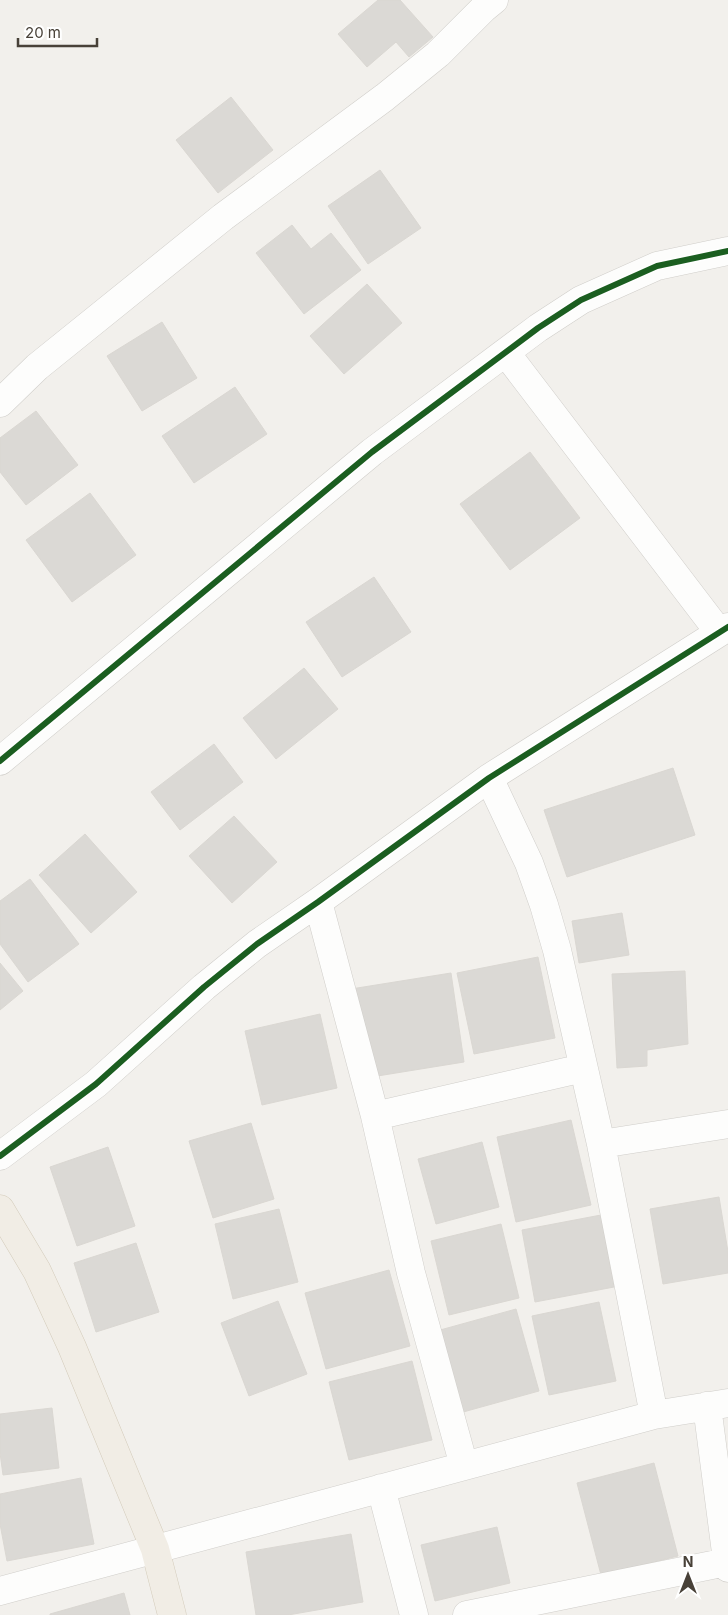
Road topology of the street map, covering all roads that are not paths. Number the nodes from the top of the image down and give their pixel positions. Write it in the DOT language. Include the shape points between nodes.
graph roads {
  1 [pos="494,0"];
  2 [pos="728,250"];
  3 [pos="506,352"];
  4 [pos="0,403"];
  5 [pos="724,630"];
  6 [pos="0,762"];
  7 [pos="489,778"];
  8 [pos="318,902"];
  9 [pos="583,1068"];
  10 [pos="375,1116"];
  11 [pos="728,1124"];
  12 [pos="601,1144"];
  13 [pos="0,1156"];
  14 [pos="0,1209"];
  15 [pos="717,1405"];
  16 [pos="654,1415"];
  17 [pos="464,1466"];
  18 [pos="381,1488"];
  19 [pos="155,1549"];
  20 [pos="728,1565"];
  21 [pos="0,1591"];
  22 [pos="172,1615"];
  23 [pos="414,1615"];
  24 [pos="467,1615"];
  1 -- 4 [label="street" via="438,54 223,217 37,367"];
  2 -- 3 [label="street" via="657,266 581,300"];
  3 -- 5 [label="street"];
  3 -- 6 [label="street" via="372,452"];
  5 -- 7 [label="street"];
  7 -- 8 [label="street"];
  7 -- 9 [label="street" via="529,863 544,905"];
  8 -- 10 [label="street"];
  8 -- 13 [label="street" via="257,944 96,1084"];
  9 -- 10 [label="street"];
  9 -- 12 [label="street"];
  10 -- 17 [label="street" via="411,1273"];
  11 -- 12 [label="street"];
  12 -- 16 [label="street"];
  14 -- 19 [label="main road" via="37,1271 72,1347"];
  15 -- 16 [label="street"];
  15 -- 20 [label="street"];
  16 -- 17 [label="street"];
  17 -- 18 [label="street"];
  18 -- 19 [label="street"];
  18 -- 23 [label="street"];
  19 -- 21 [label="street"];
  19 -- 22 [label="main road"];
  20 -- 24 [label="street"];
}
